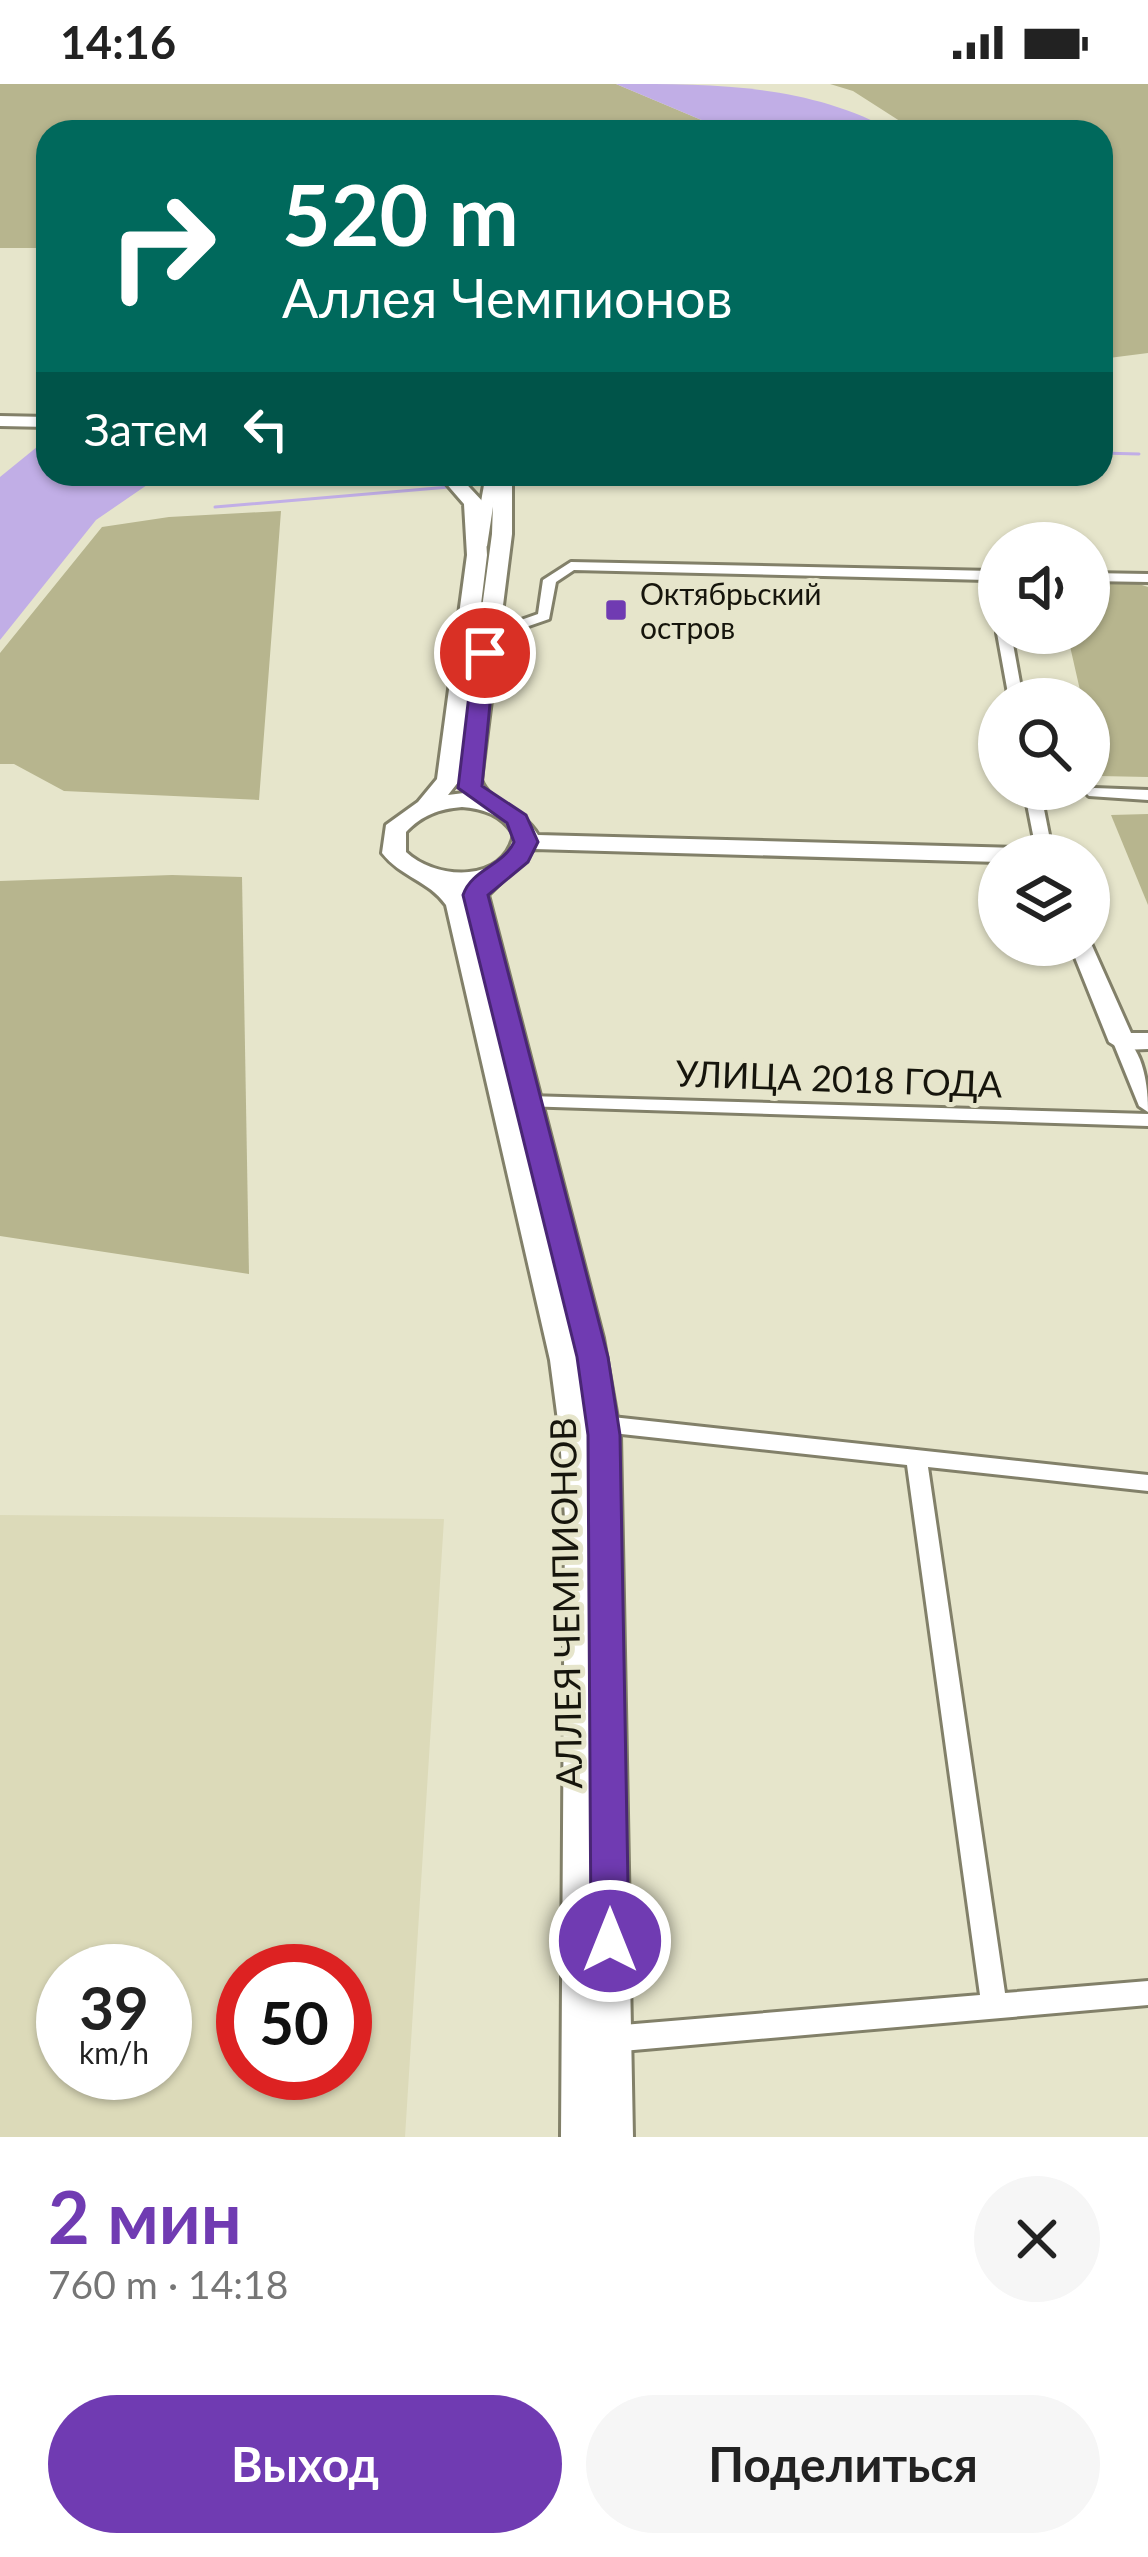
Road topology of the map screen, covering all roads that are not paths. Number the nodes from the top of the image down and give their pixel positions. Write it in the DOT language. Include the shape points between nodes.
graph roads {
  1 [pos="0,421"];
  2 [pos="36,422"];
  3 [pos="0,431"];
  4 [pos="36,431"];
  5 [pos="459,486"];
  6 [pos="490,486"];
  7 [pos="503,486"];
  8 [pos="478,555"];
  9 [pos="978,576"];
  10 [pos="1110,578"];
  11 [pos="1148,578"];
  12 [pos="489,623"];
  13 [pos="1110,794"];
  14 [pos="1148,795"];
  15 [pos="489,805"];
  16 [pos="427,806"];
  17 [pos="526,842"];
  18 [pos="978,854"];
  19 [pos="492,874"];
  20 [pos="440,879"];
  21 [pos="1093,966"];
  22 [pos="1135,1042"];
  23 [pos="528,1102"];
  24 [pos="1148,1106"];
  25 [pos="1148,1120"];
  26 [pos="603,1424"];
  27 [pos="916,1457"];
  28 [pos="1148,1483"];
  29 [pos="1148,1993"];
  30 [pos="994,2006"];
  31 [pos="611,2039"];
  32 [pos="581,2137"];
  33 [pos="613,2137"];
  1 -- 2 [label="main road"];
  3 -- 4 [label="main road"];
  5 -- 8 [label="main road" via="474,502"];
  6 -- 8 [label="street"];
  7 -- 12 [label="main road"];
  8 -- 16 [label="main road" via="448,780"];
  9 -- 12 [label="street" via="571,566 550,580 544,616"];
  10 -- 11 [label="street"];
  12 -- 15 [label="main road" via="470,788"];
  13 -- 14 [label="street"];
  15 -- 16 [label="main road"];
  15 -- 17 [label="main road" via="517,820"];
  16 -- 20 [label="main road" via="399,823 391,845 406,866"];
  17 -- 18 [label="main road"];
  17 -- 19 [label="main road" via="519,857"];
  19 -- 20 [label="main road"];
  19 -- 23 [label="main road, АЛЛЕЯ ЧЕМПИОНОВ" via="476,895"];
  20 -- 32 [label="main road, АЛЛЕЯ ЧЕМПИОНОВ" via="458,904 575,1425"];
  21 -- 22 [label="main road"];
  22 -- 24 [label="street"];
  23 -- 25 [label="street, УЛИЦА 2018 ГОДА"];
  23 -- 26 [label="main road, АЛЛЕЯ ЧЕМПИОНОВ"];
  26 -- 27 [label="street"];
  26 -- 31 [label="main road, АЛЛЕЯ ЧЕМПИОНОВ"];
  27 -- 28 [label="street"];
  27 -- 30 [label="street"];
  29 -- 30 [label="street"];
  30 -- 31 [label="street"];
  31 -- 33 [label="main road, АЛЛЕЯ ЧЕМПИОНОВ"];
}
